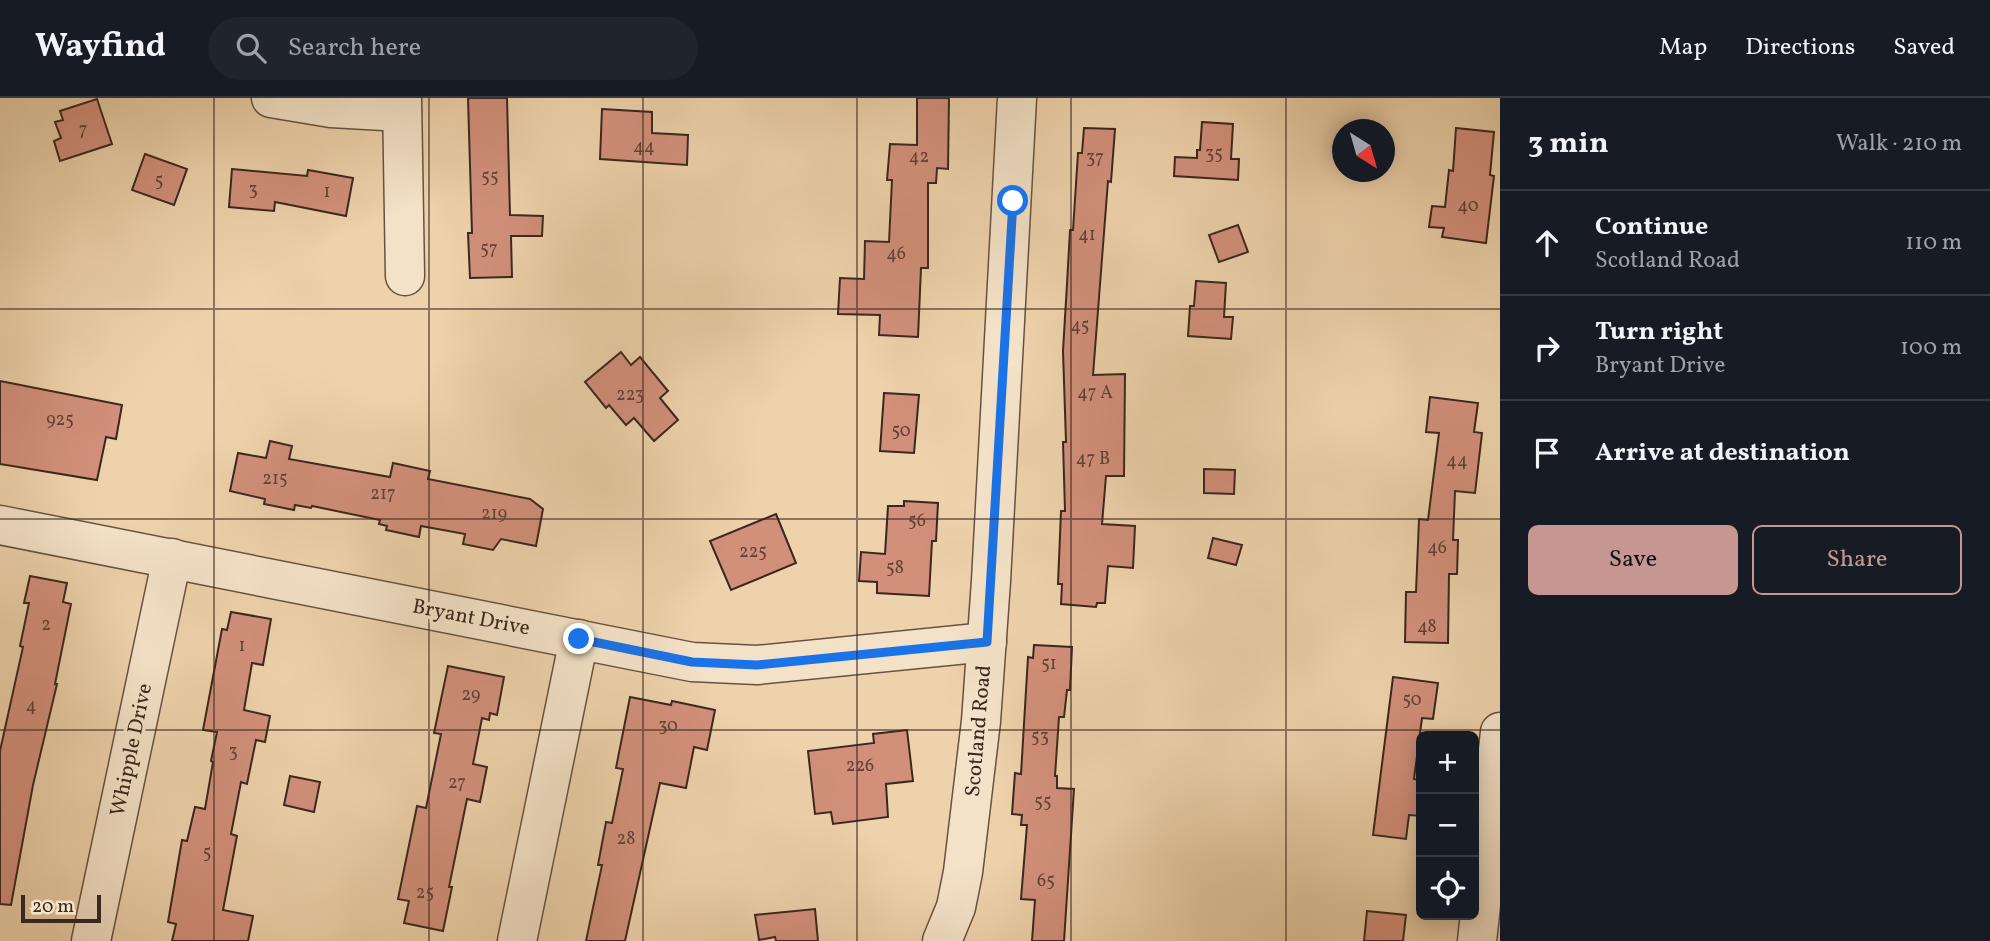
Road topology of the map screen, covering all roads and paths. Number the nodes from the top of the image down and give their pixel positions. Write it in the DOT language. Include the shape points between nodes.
graph roads {
  1 [pos="271,98"];
  2 [pos="1017,98"];
  3 [pos="402,105"];
  4 [pos="405,276"];
  5 [pos="0,525"];
  6 [pos="172,558"];
  7 [pos="579,639"];
  8 [pos="987,642"];
  9 [pos="1500,732"];
  10 [pos="91,941"];
  11 [pos="517,941"];
  12 [pos="942,941"];
  13 [pos="1477,941"];
  1 -- 3 [label="street" via="331,108"];
  2 -- 8 [label="street, Scotland Road"];
  3 -- 4 [label="street"];
  5 -- 6 [label="street, Bryant Drive"];
  6 -- 7 [label="street, Bryant Drive"];
  6 -- 10 [label="street, Whipple Drive"];
  7 -- 8 [label="street, Bryant Drive" via="692,662 757,665"];
  7 -- 11 [label="street"];
  8 -- 12 [label="street, Scotland Road" via="963,872"];
  9 -- 13 [label="street"];
}
